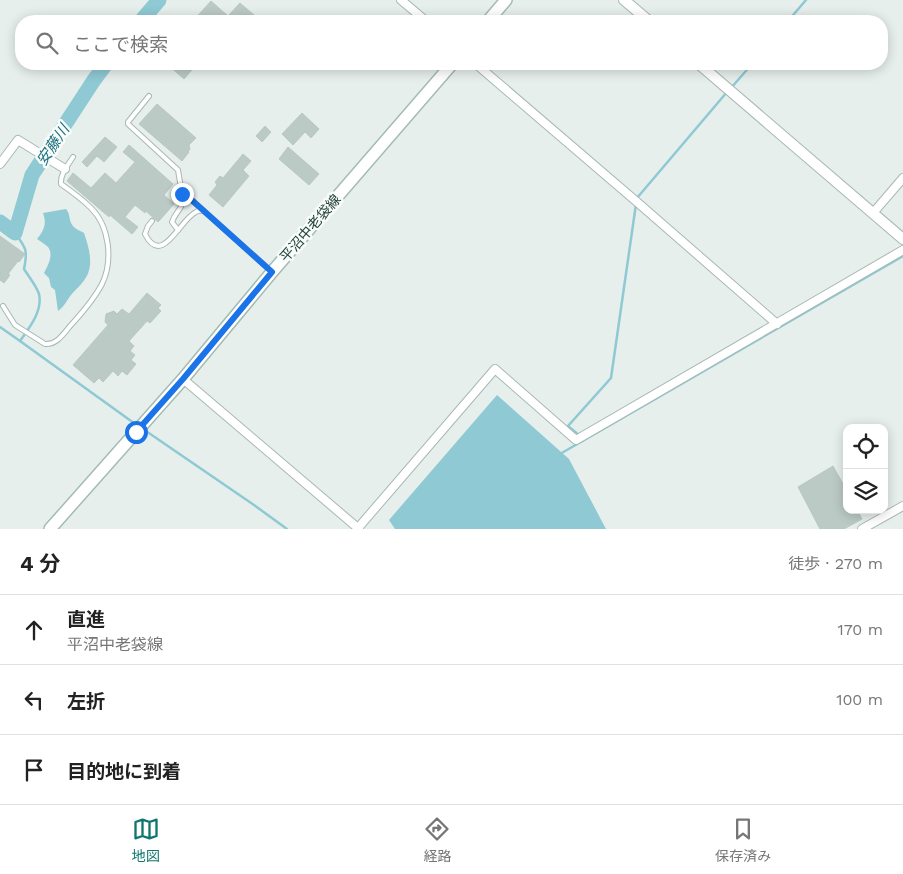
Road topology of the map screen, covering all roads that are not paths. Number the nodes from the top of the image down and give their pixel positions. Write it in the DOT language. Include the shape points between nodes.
graph roads {
  1 [pos="401,0"];
  2 [pos="506,0"];
  3 [pos="624,0"];
  4 [pos="419,15"];
  5 [pos="493,15"];
  6 [pos="642,15"];
  7 [pos="447,70"];
  8 [pos="483,70"];
  9 [pos="706,70"];
  10 [pos="149,96"];
  11 [pos="73,157"];
  12 [pos="0,164"];
  13 [pos="66,169"];
  14 [pos="903,178"];
  15 [pos="182,194"];
  16 [pos="204,211"];
  17 [pos="873,213"];
  18 [pos="152,221"];
  19 [pos="178,230"];
  20 [pos="903,239"];
  21 [pos="903,250"];
  22 [pos="272,272"];
  23 [pos="3,306"];
  24 [pos="777,324"];
  25 [pos="183,379"];
  26 [pos="903,506"];
  27 [pos="50,529"];
  28 [pos="358,529"];
  29 [pos="862,529"];
  1 -- 4 [label="street"];
  2 -- 5 [label="main road"];
  3 -- 6 [label="street"];
  7 -- 22 [label="main road, 平沼中老袋線"];
  8 -- 24 [label="street"];
  9 -- 17 [label="street"];
  10 -- 15 [label="lane" via="128,124 178,170"];
  11 -- 13 [label="lane"];
  12 -- 13 [label="street" via="18,140"];
  13 -- 23 [label="lane" via="61,184 92,209 106,232 107,268 102,284 76,320 50,345 15,325"];
  14 -- 17 [label="street"];
  15 -- 16 [label="lane"];
  15 -- 19 [label="lane" via="183,202 172,222"];
  16 -- 19 [label="lane" via="190,216"];
  16 -- 22 [label="lane"];
  17 -- 20 [label="street"];
  18 -- 19 [label="lane" via="145,234 158,246"];
  21 -- 24 [label="street"];
  22 -- 25 [label="main road, 平沼中老袋線"];
  24 -- 28 [label="street" via="576,440 495,369"];
  25 -- 27 [label="main road, 平沼中老袋線"];
  25 -- 28 [label="street"];
  26 -- 29 [label="street"];
}
